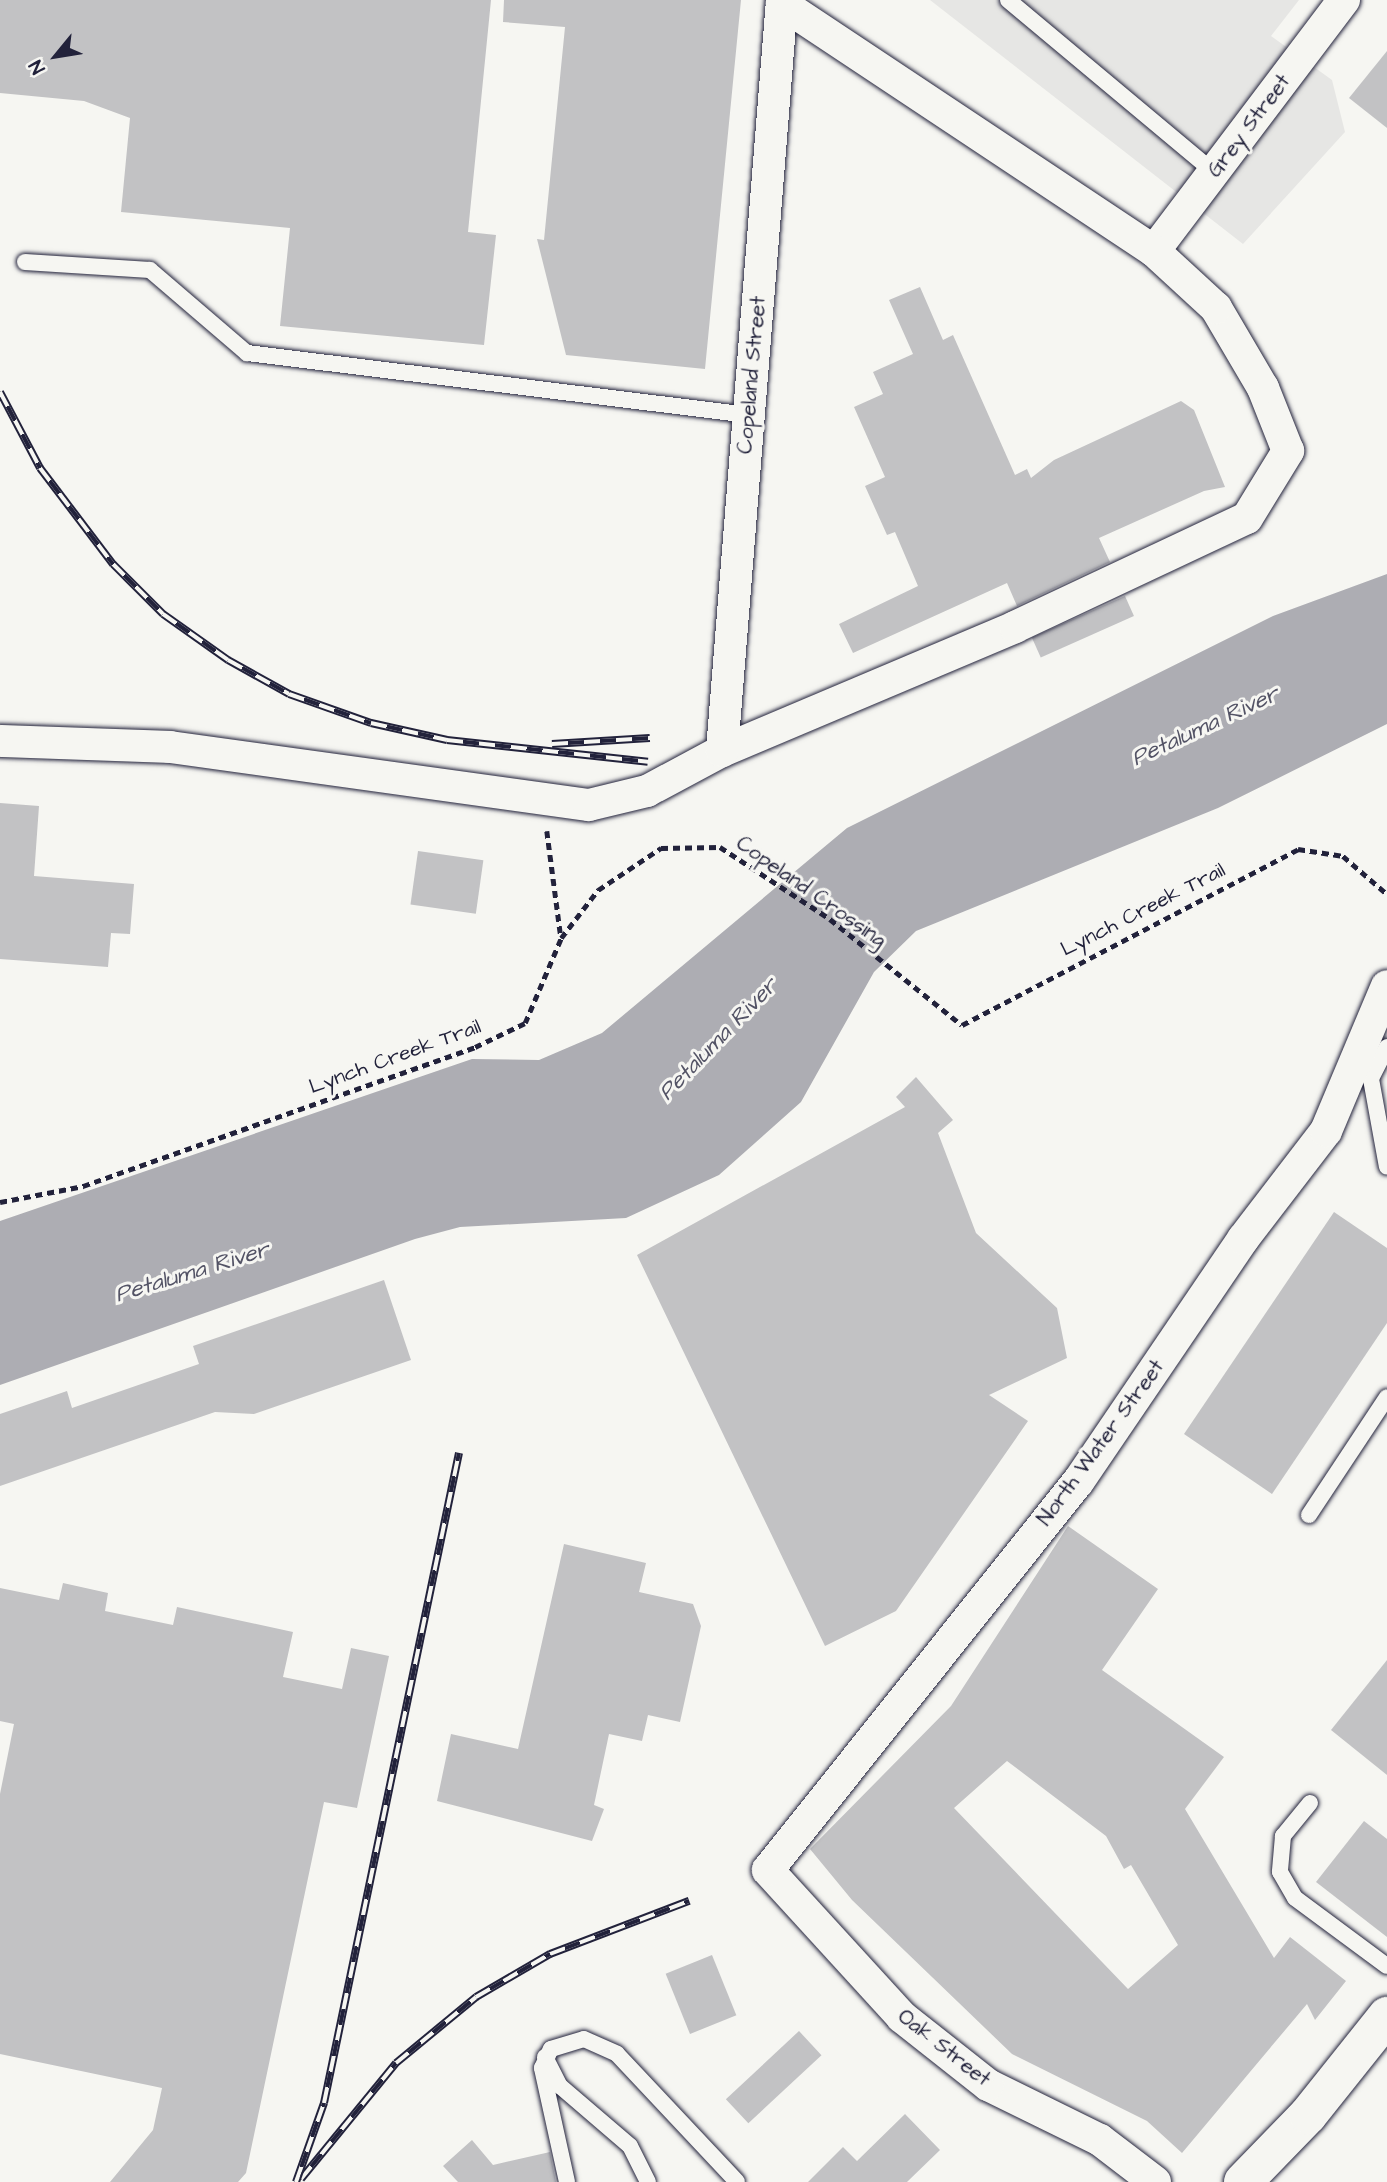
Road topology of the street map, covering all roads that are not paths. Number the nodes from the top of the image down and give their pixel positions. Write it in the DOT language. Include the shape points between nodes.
graph roads {
  1 [pos="1008,0"];
  2 [pos="1344,0"];
  3 [pos="784,1"];
  4 [pos="1214,172"];
  5 [pos="1154,251"];
  6 [pos="25,262"];
  7 [pos="749,415"];
  8 [pos="0,741"];
  9 [pos="722,751"];
  10 [pos="1387,986"];
  11 [pos="1387,1047"];
  12 [pos="1387,1167"];
  13 [pos="1387,1397"];
  14 [pos="1309,1516"];
  15 [pos="1310,1803"];
  16 [pos="768,1870"];
  17 [pos="1387,1966"];
  18 [pos="1387,2016"];
  19 [pos="545,2057"];
  20 [pos="567,2182"];
  21 [pos="648,2182"];
  22 [pos="737,2182"];
  23 [pos="1155,2182"];
  24 [pos="1243,2182"];
  1 -- 4 [label="lane"];
  2 -- 4 [label="street, Grey Street"];
  3 -- 5 [label="street"];
  3 -- 7 [label="street, Copeland Street"];
  4 -- 5 [label="street, Grey Street"];
  5 -- 9 [label="street" via="1216,308 1263,388 1288,451 1247,518 1015,627"];
  6 -- 7 [label="lane" via="149,270 247,353"];
  7 -- 9 [label="street, Copeland Street"];
  8 -- 9 [label="street" via="170,747 589,805 647,791"];
  10 -- 16 [label="street, North Water Street" via="1326,1131 1243,1239 1078,1482"];
  11 -- 12 [label="lane" via="1371,1079"];
  13 -- 14 [label="lane"];
  15 -- 17 [label="lane" via="1283,1836 1280,1872 1295,1898"];
  16 -- 23 [label="street, Oak Street" via="902,2017 988,2085 1100,2140"];
  18 -- 24 [label="main road" via="1308,2115"];
  19 -- 20 [label="lane" via="542,2068"];
  19 -- 21 [label="lane" via="560,2086 630,2146"];
  19 -- 22 [label="lane" via="551,2049 584,2039 617,2054"];
}
